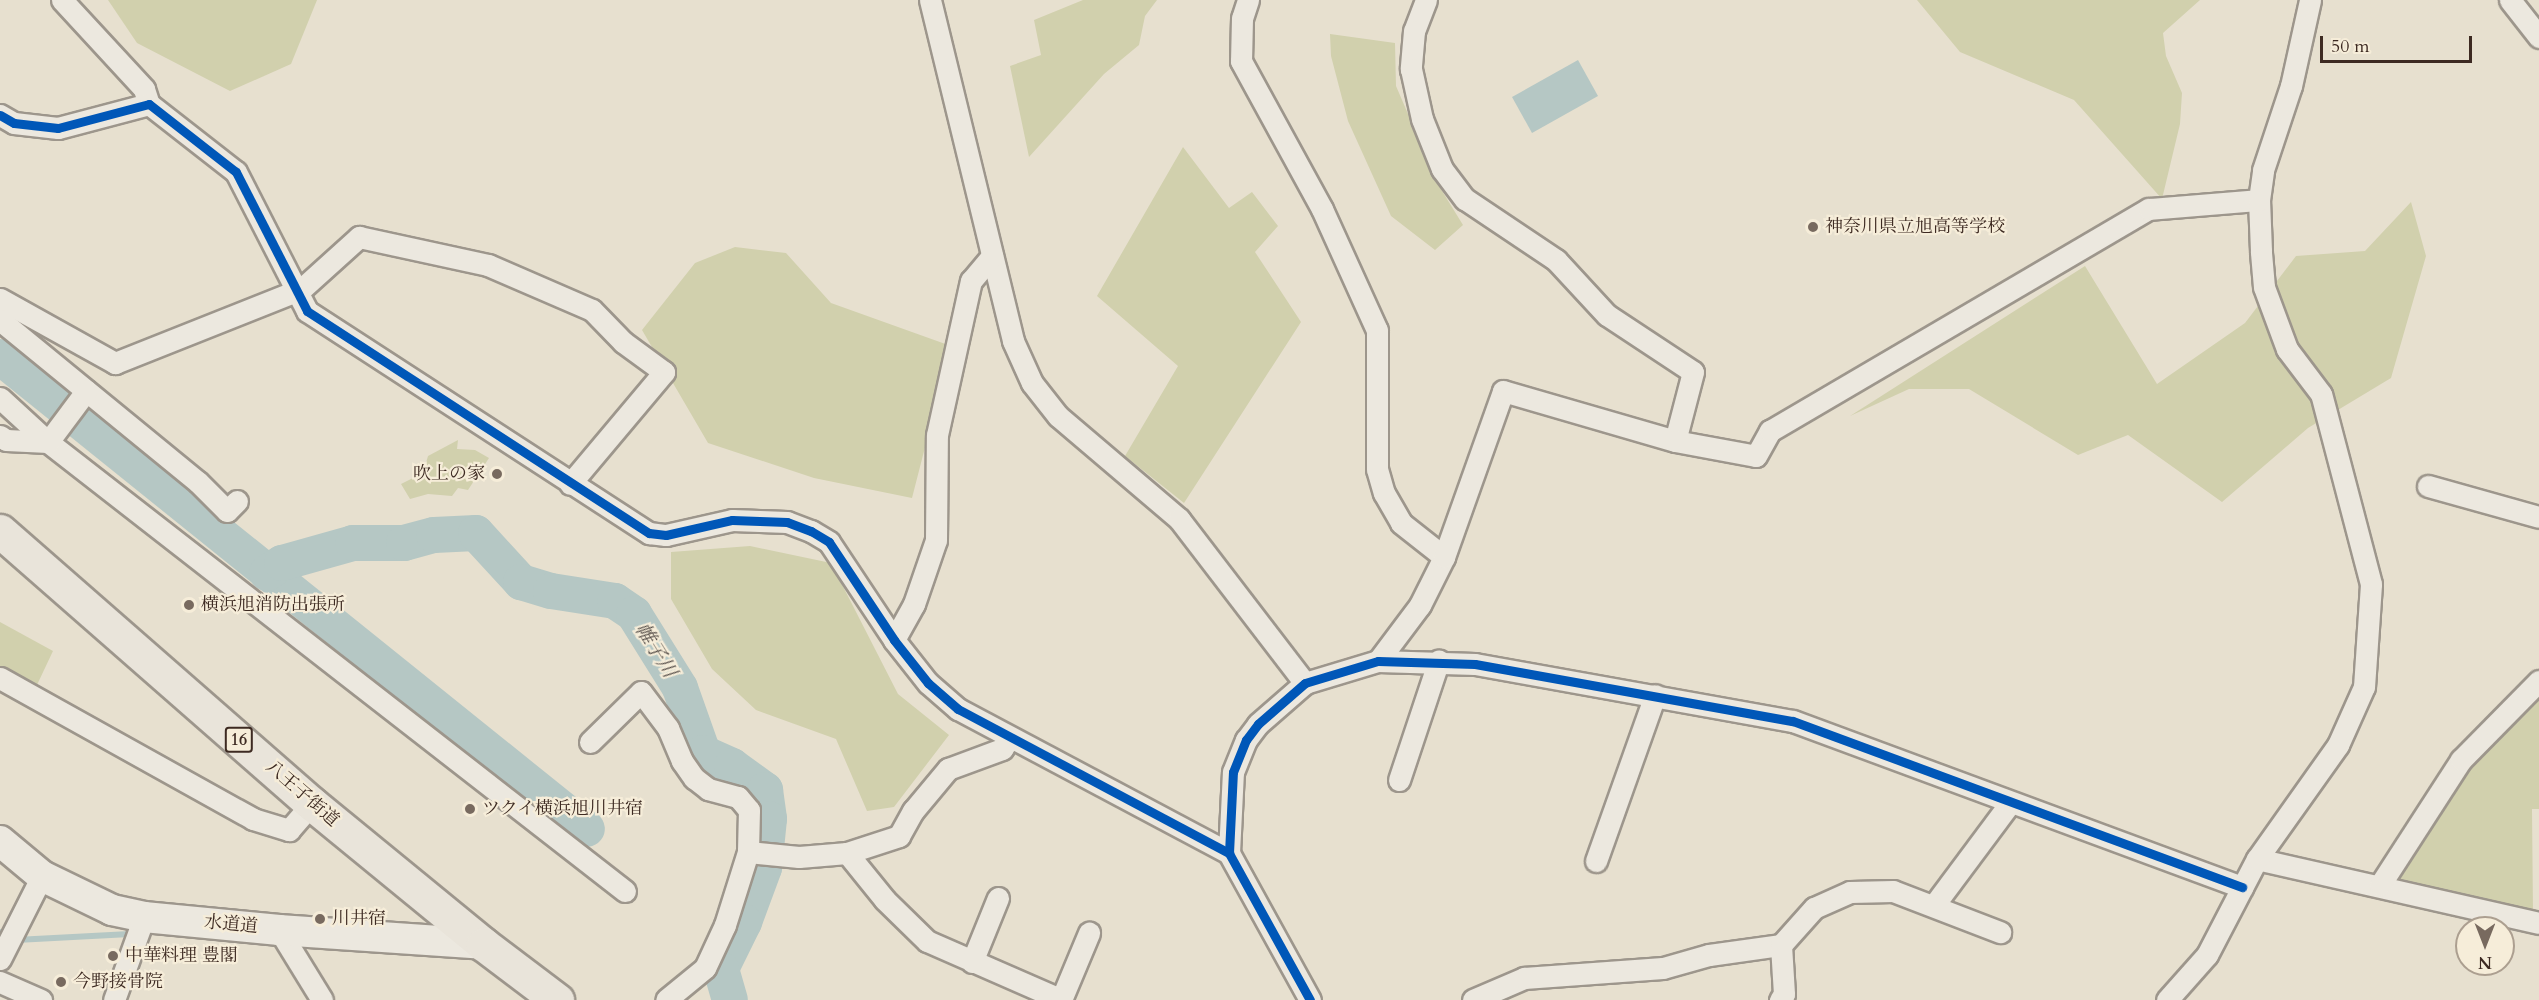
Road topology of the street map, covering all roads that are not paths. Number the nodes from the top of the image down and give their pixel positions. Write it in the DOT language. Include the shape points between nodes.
graph roads {
  1 [pos="62,0"];
  2 [pos="930,0"];
  3 [pos="1248,0"];
  4 [pos="1426,0"];
  5 [pos="2310,0"];
  6 [pos="2511,0"];
  7 [pos="2539,37"];
  8 [pos="149,104"];
  9 [pos="0,115"];
  10 [pos="2259,200"];
  11 [pos="992,256"];
  12 [pos="296,292"];
  13 [pos="0,298"];
  14 [pos="0,320"];
  15 [pos="84,394"];
  16 [pos="0,398"];
  17 [pos="0,436"];
  18 [pos="53,436"];
  19 [pos="1675,441"];
  20 [pos="570,484"];
  21 [pos="2428,486"];
  22 [pos="237,501"];
  23 [pos="2539,517"];
  24 [pos="0,531"];
  25 [pos="1444,557"];
  26 [pos="894,640"];
  27 [pos="1439,660"];
  28 [pos="1378,661"];
  29 [pos="0,678"];
  30 [pos="2539,681"];
  31 [pos="1305,683"];
  32 [pos="1656,695"];
  33 [pos="1010,737"];
  34 [pos="590,742"];
  35 [pos="1399,780"];
  36 [pos="2010,802"];
  37 [pos="312,804"];
  38 [pos="0,841"];
  39 [pos="847,853"];
  40 [pos="1229,853"];
  41 [pos="762,854"];
  42 [pos="2257,859"];
  43 [pos="1596,861"];
  44 [pos="42,876"];
  45 [pos="2380,885"];
  46 [pos="2242,887"];
  47 [pos="626,891"];
  48 [pos="998,898"];
  49 [pos="1934,905"];
  50 [pos="144,917"];
  51 [pos="2539,923"];
  52 [pos="279,930"];
  53 [pos="2000,932"];
  54 [pos="1089,933"];
  55 [pos="483,944"];
  56 [pos="7,945"];
  57 [pos="1780,945"];
  58 [pos="972,962"];
  59 [pos="0,982"];
  60 [pos="41,1000"];
  61 [pos="114,1000"];
  62 [pos="322,1000"];
  63 [pos="558,1000"];
  64 [pos="666,1000"];
  65 [pos="1061,1000"];
  66 [pos="1310,1000"];
  67 [pos="1473,1000"];
  68 [pos="1780,1000"];
  69 [pos="2167,1000"];
  1 -- 8 [label="street" via="144,88"];
  2 -- 11 [label="street"];
  3 -- 25 [label="street" via="1242,18 1241,61 1322,209 1377,330 1375,439 1384,493 1401,522"];
  4 -- 19 [label="street" via="1414,31 1411,69 1422,119 1442,168 1465,199 1556,260 1606,315 1693,372"];
  5 -- 10 [label="street" via="2291,86 2263,170"];
  6 -- 7 [label="street"];
  8 -- 9 [label="street" via="58,128 14,123"];
  8 -- 12 [label="street" via="236,172"];
  10 -- 19 [label="street" via="2149,209 1770,430 1756,456"];
  10 -- 42 [label="street" via="2264,287 2286,349 2321,394 2371,584 2364,687 2352,718 2338,745"];
  11 -- 26 [label="street" via="971,281 937,435 936,540 914,604"];
  11 -- 31 [label="street" via="1013,341 1032,383 1058,416 1179,519"];
  12 -- 13 [label="street" via="115,363"];
  12 -- 20 [label="street" via="307,311"];
  12 -- 20 [label="street" via="359,237 488,265 592,310 623,342 664,372"];
  14 -- 15 [label="street"];
  15 -- 18 [label="street"];
  15 -- 22 [label="street" via="198,482 227,512"];
  16 -- 18 [label="street"];
  17 -- 18 [label="street" via="6,440"];
  18 -- 47 [label="street"];
  19 -- 25 [label="street" via="1503,391"];
  20 -- 26 [label="street" via="649,533 666,535 732,520 787,522 811,531 835,550"];
  21 -- 23 [label="street"];
  24 -- 37 [label="highway, 八王子街道 / 16"];
  25 -- 28 [label="street" via="1420,605"];
  26 -- 33 [label="street" via="928,683 958,709"];
  27 -- 28 [label="street"];
  27 -- 32 [label="street"];
  27 -- 35 [label="street"];
  28 -- 31 [label="street"];
  29 -- 37 [label="street" via="253,819 289,830"];
  30 -- 45 [label="street" via="2461,760"];
  31 -- 40 [label="street" via="1258,724 1238,755 1231,795"];
  32 -- 36 [label="street" via="1793,721"];
  32 -- 43 [label="street"];
  33 -- 39 [label="street" via="1002,749 948,769 913,811 899,836"];
  33 -- 40 [label="street"];
  34 -- 41 [label="street" via="641,693 668,728 694,778 708,789 738,797 749,810"];
  36 -- 46 [label="street"];
  36 -- 49 [label="street"];
  37 -- 55 [label="highway, 八王子街道 / 16"];
  38 -- 44 [label="street, 水道道"];
  39 -- 41 [label="street"];
  39 -- 58 [label="street" via="885,900 927,941"];
  40 -- 66 [label="street"];
  41 -- 64 [label="street" via="705,968"];
  42 -- 45 [label="street"];
  42 -- 46 [label="street"];
  44 -- 50 [label="street, 水道道" via="85,900"];
  44 -- 56 [label="street"];
  45 -- 51 [label="street"];
  46 -- 69 [label="street" via="2207,955"];
  48 -- 58 [label="street"];
  49 -- 53 [label="street"];
  49 -- 57 [label="street" via="1893,891 1850,892 1814,908"];
  50 -- 52 [label="street, 水道道"];
  50 -- 61 [label="street"];
  52 -- 55 [label="street, 水道道"];
  52 -- 62 [label="street"];
  54 -- 65 [label="street"];
  55 -- 63 [label="highway, 八王子街道 / 16"];
  57 -- 67 [label="street" via="1709,955 1663,968 1524,978"];
  57 -- 68 [label="street"];
  58 -- 65 [label="street"];
  59 -- 60 [label="street"];
}
